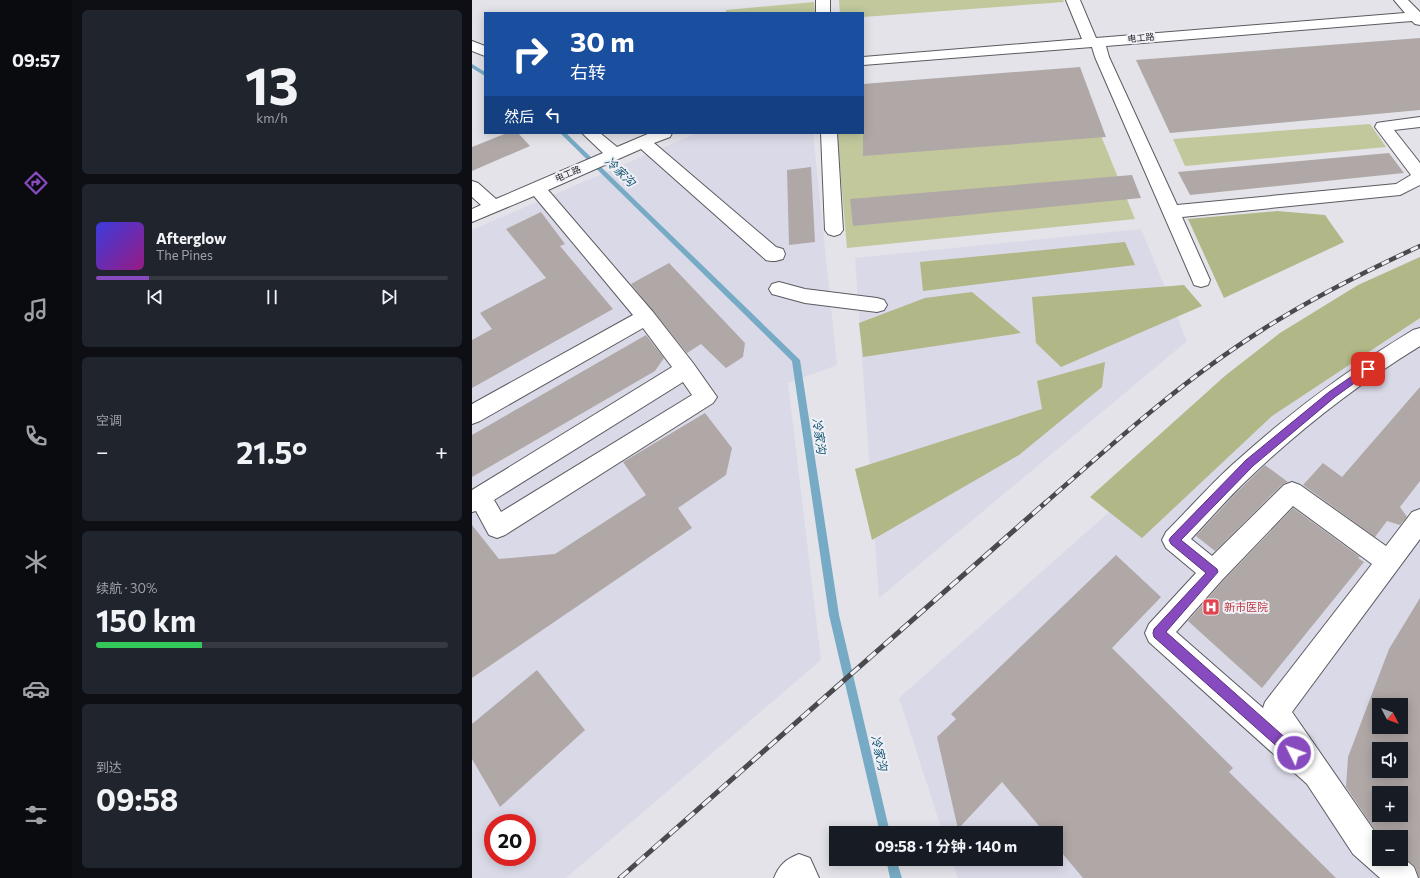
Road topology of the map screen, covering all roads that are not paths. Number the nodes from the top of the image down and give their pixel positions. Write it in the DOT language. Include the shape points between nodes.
graph roads {
  1 [pos="823,0"];
  2 [pos="1073,0"];
  3 [pos="1401,0"];
  4 [pos="823,12"];
  5 [pos="1419,18"];
  6 [pos="1094,42"];
  7 [pos="472,45"];
  8 [pos="484,51"];
  9 [pos="864,61"];
  10 [pos="1420,122"];
  11 [pos="591,134"];
  12 [pos="662,134"];
  13 [pos="829,134"];
  14 [pos="643,142"];
  15 [pos="615,154"];
  16 [pos="1420,176"];
  17 [pos="472,187"];
  18 [pos="537,188"];
  19 [pos="494,206"];
  20 [pos="1171,212"];
  21 [pos="472,216"];
  22 [pos="834,230"];
  23 [pos="776,254"];
  24 [pos="1200,280"];
  25 [pos="779,289"];
  26 [pos="877,305"];
  27 [pos="646,316"];
  28 [pos="1420,336"];
  29 [pos="686,369"];
  30 [pos="472,415"];
  31 [pos="476,500"];
  32 [pos="1420,520"];
  33 [pos="1388,562"];
  34 [pos="1213,572"];
  35 [pos="1317,774"];
  36 [pos="1372,850"];
  37 [pos="1390,866"];
  38 [pos="789,878"];
  39 [pos="804,878"];
  40 [pos="1403,878"];
  1 -- 4 [label="street"];
  2 -- 6 [label="street"];
  3 -- 5 [label="street"];
  5 -- 6 [label="street, 电工路"];
  6 -- 9 [label="street, 电工路"];
  6 -- 20 [label="street"];
  7 -- 8 [label="street"];
  10 -- 16 [label="street" via="1383,127"];
  11 -- 15 [label="street"];
  12 -- 14 [label="street, 电工路"];
  13 -- 22 [label="street"];
  14 -- 15 [label="street, 电工路"];
  14 -- 23 [label="street" via="773,255"];
  15 -- 18 [label="street, 电工路"];
  16 -- 20 [label="street" via="1400,190"];
  17 -- 19 [label="street"];
  18 -- 19 [label="street, 电工路"];
  18 -- 27 [label="street"];
  19 -- 21 [label="street, 电工路"];
  20 -- 24 [label="street"];
  25 -- 26 [label="street" via="805,296"];
  27 -- 29 [label="street"];
  27 -- 30 [label="street"];
  28 -- 34 [label="street" via="1379,360 1332,394 1256,458 1174,540"];
  29 -- 31 [label="street"];
  29 -- 31 [label="street" via="706,397 497,527"];
  32 -- 33 [label="street"];
  33 -- 34 [label="street" via="1292,492"];
  33 -- 35 [label="street" via="1275,712"];
  34 -- 35 [label="street" via="1158,633"];
  35 -- 36 [label="street" via="1364,843"];
  37 -- 40 [label="street"];
  38 -- 39 [label="street" via="799,868"];
}
